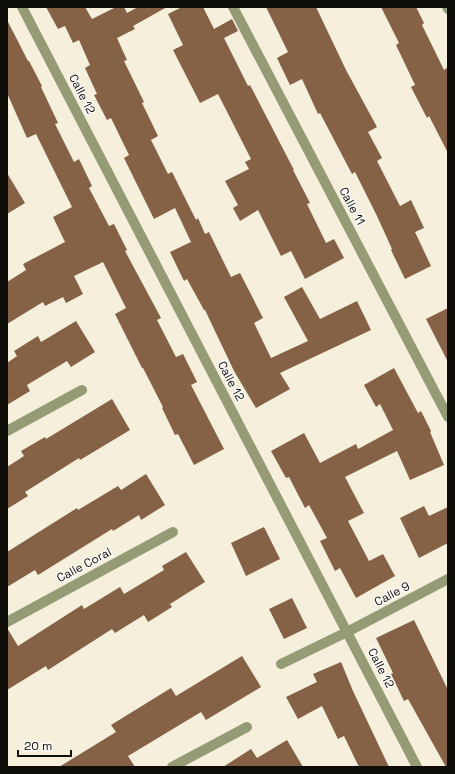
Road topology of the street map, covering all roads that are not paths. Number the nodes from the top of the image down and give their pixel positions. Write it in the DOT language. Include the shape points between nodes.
graph roads {
  1 [pos="22,7"];
  2 [pos="233,7"];
  3 [pos="82,390"];
  4 [pos="448,417"];
  5 [pos="7,432"];
  6 [pos="173,532"];
  7 [pos="448,579"];
  8 [pos="7,622"];
  9 [pos="347,632"];
  10 [pos="281,664"];
  11 [pos="247,727"];
  12 [pos="172,767"];
  13 [pos="417,767"];
  1 -- 9 [label="street, Calle 12"];
  2 -- 4 [label="street, Calle 11"];
  3 -- 5 [label="street"];
  6 -- 8 [label="street, Calle Coral"];
  7 -- 9 [label="street, Calle 9"];
  9 -- 10 [label="street, Calle 9"];
  9 -- 13 [label="street, Calle 12"];
  11 -- 12 [label="street"];
}
